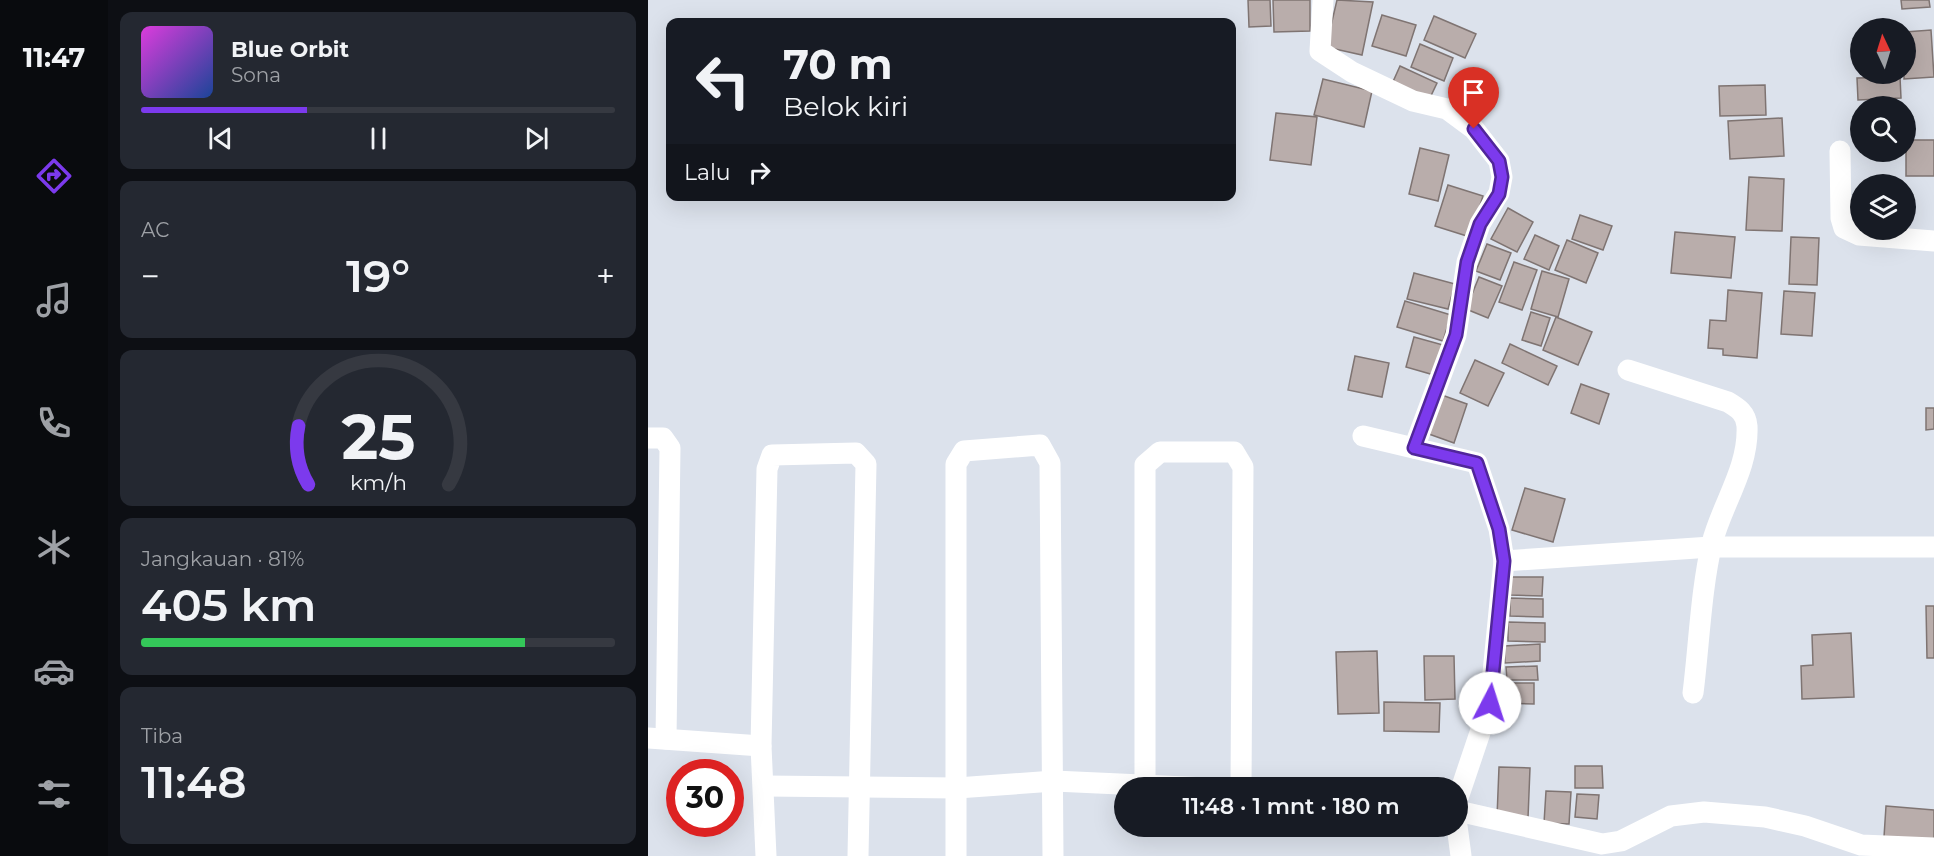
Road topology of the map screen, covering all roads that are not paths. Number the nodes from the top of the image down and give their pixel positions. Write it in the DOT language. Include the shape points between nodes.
graph roads {
  1 [pos="1323,0"];
  2 [pos="1839,151"];
  3 [pos="1934,242"];
  4 [pos="1628,370"];
  5 [pos="1363,436"];
  6 [pos="648,438"];
  7 [pos="1414,448"];
  8 [pos="1711,547"];
  9 [pos="1934,547"];
  10 [pos="1504,561"];
  11 [pos="1693,693"];
  12 [pos="657,738"];
  13 [pos="762,746"];
  14 [pos="1145,777"];
  15 [pos="1241,777"];
  16 [pos="1465,777"];
  17 [pos="1054,781"];
  18 [pos="1114,783"];
  19 [pos="765,786"];
  20 [pos="957,788"];
  21 [pos="858,789"];
  22 [pos="1468,813"];
  23 [pos="1458,837"];
  24 [pos="1934,848"];
  25 [pos="766,856"];
  26 [pos="858,856"];
  27 [pos="956,856"];
  28 [pos="1053,856"];
  29 [pos="1461,856"];
  1 -- 7 [label="street" via="1320,51 1352,72 1413,101 1447,109 1474,129 1499,161 1499,194 1480,224 1467,262 1456,335"];
  2 -- 3 [label="street" via="1844,228 1859,236"];
  4 -- 8 [label="street" via="1728,402 1746,418 1743,459 1736,483 1719,515"];
  5 -- 7 [label="street"];
  6 -- 12 [label="street" via="663,438 670,448"];
  7 -- 10 [label="street" via="1477,463 1499,529"];
  8 -- 9 [label="street"];
  8 -- 10 [label="street"];
  8 -- 11 [label="street"];
  10 -- 16 [label="street" via="1490,703"];
  12 -- 13 [label="street"];
  13 -- 19 [label="street"];
  13 -- 21 [label="street" via="767,469 772,455 856,453 866,464"];
  14 -- 15 [label="street" via="1145,465 1160,452 1234,453 1243,467"];
  17 -- 18 [label="street"];
  17 -- 20 [label="street"];
  17 -- 20 [label="street" via="1050,463 1040,445 964,451 956,464"];
  17 -- 28 [label="street"];
  19 -- 21 [label="street"];
  19 -- 25 [label="street"];
  20 -- 21 [label="street"];
  20 -- 27 [label="street"];
  21 -- 26 [label="street"];
  22 -- 24 [label="street" via="1602,844 1621,841 1671,816 1704,812 1765,817 1861,844"];
  23 -- 29 [label="street"];
}
